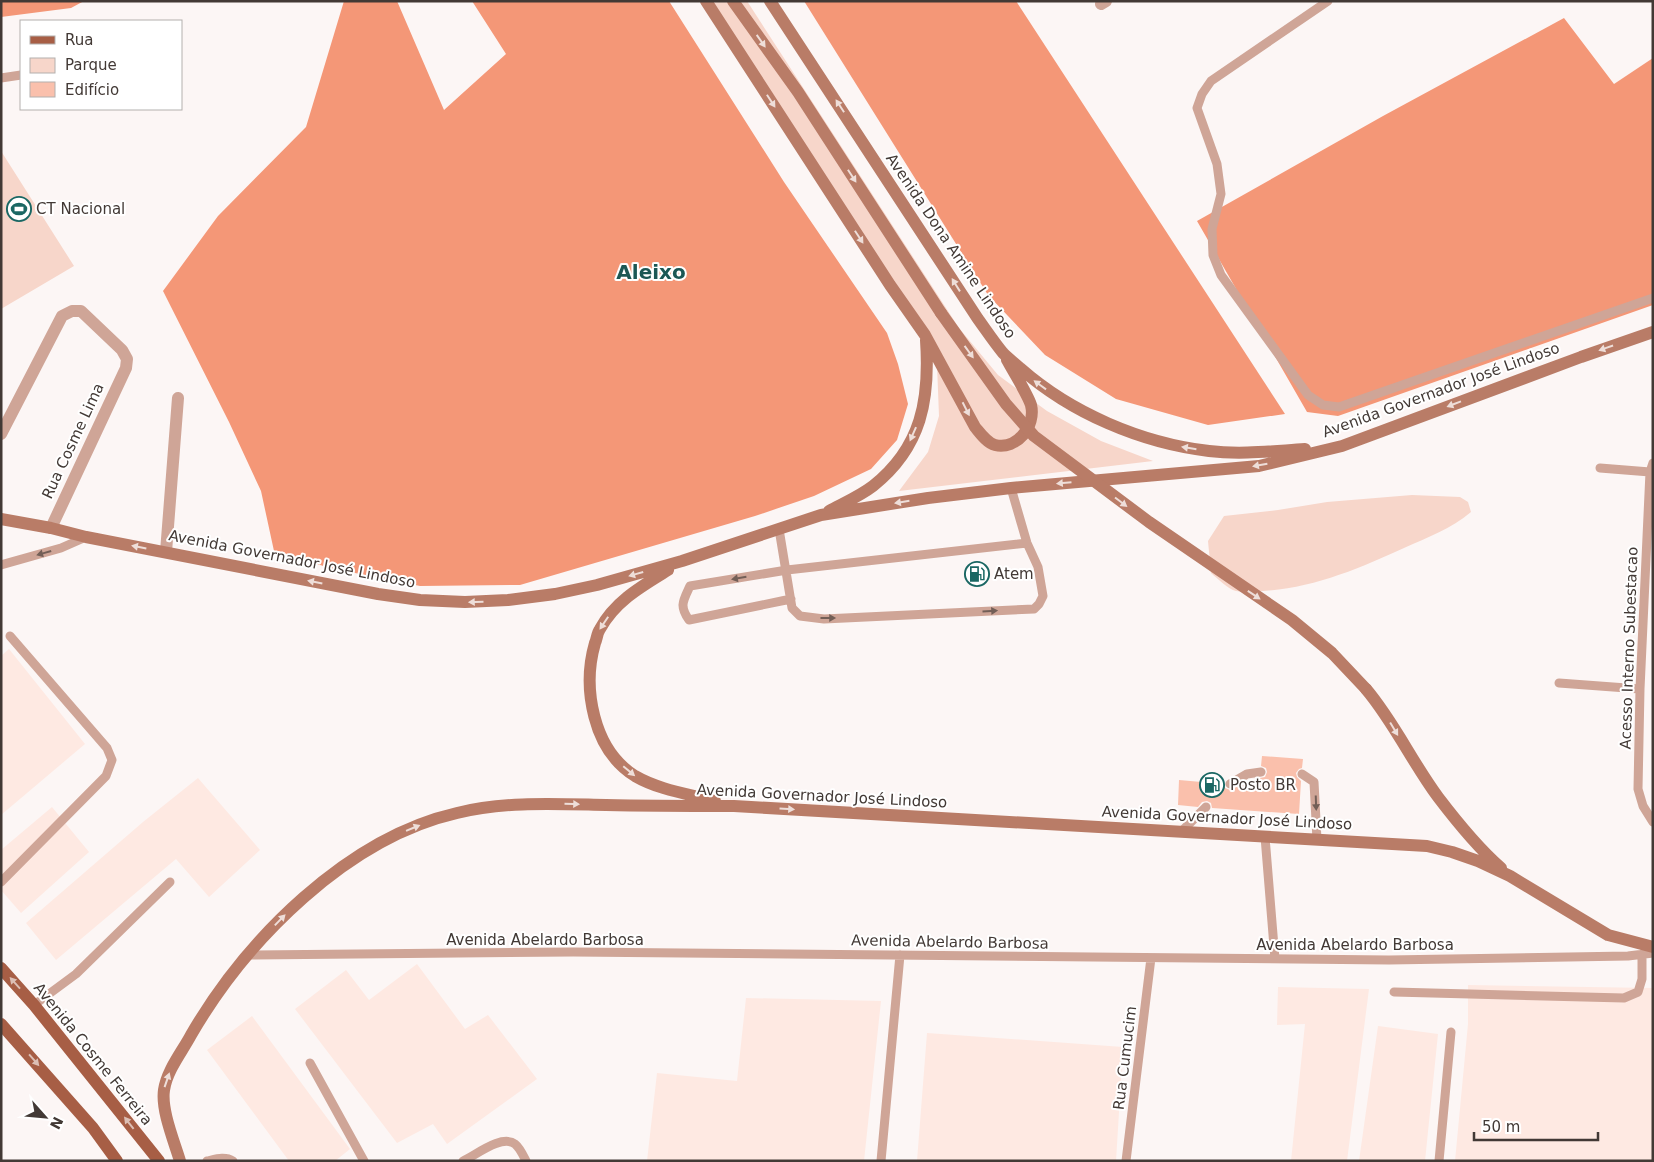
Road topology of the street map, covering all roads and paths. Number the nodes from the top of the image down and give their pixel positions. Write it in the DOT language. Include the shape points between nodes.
graph roads {
  1 [pos="706,1"];
  2 [pos="733,1"];
  3 [pos="770,1"];
  4 [pos="1328,1"];
  5 [pos="20,75"];
  6 [pos="1,78"];
  7 [pos="1653,298"];
  8 [pos="1653,332"];
  9 [pos="925,335"];
  10 [pos="1003,354"];
  11 [pos="178,398"];
  12 [pos="1,434"];
  13 [pos="1342,446"];
  14 [pos="1652,467"];
  15 [pos="1600,468"];
  16 [pos="1011,488"];
  17 [pos="821,515"];
  18 [pos="1,519"];
  19 [pos="51,528"];
  20 [pos="779,529"];
  21 [pos="86,537"];
  22 [pos="1027,542"];
  23 [pos="166,552"];
  24 [pos="682,561"];
  25 [pos="1,565"];
  26 [pos="787,570"];
  27 [pos="791,599"];
  28 [pos="10,636"];
  29 [pos="1559,683"];
  30 [pos="1640,689"];
  31 [pos="1261,772"];
  32 [pos="1302,774"];
  33 [pos="1230,784"];
  34 [pos="734,806"];
  35 [pos="1206,807"];
  36 [pos="1653,822"];
  37 [pos="1181,832"];
  38 [pos="1265,837"];
  39 [pos="1317,840"];
  40 [pos="1510,876"];
  41 [pos="1,882"];
  42 [pos="170,882"];
  43 [pos="1648,951"];
  44 [pos="1653,953"];
  45 [pos="246,955"];
  46 [pos="900,955"];
  47 [pos="1151,958"];
  48 [pos="1275,959"];
  49 [pos="1,968"];
  50 [pos="1394,992"];
  51 [pos="34,1005"];
  52 [pos="1,1024"];
  53 [pos="1450,1032"];
  54 [pos="310,1063"];
  55 [pos="117,1161"];
  56 [pos="159,1161"];
  57 [pos="180,1161"];
  58 [pos="207,1161"];
  59 [pos="233,1161"];
  60 [pos="364,1161"];
  61 [pos="463,1161"];
  62 [pos="526,1161"];
  63 [pos="881,1161"];
  64 [pos="1126,1161"];
  65 [pos="1439,1161"];
  1 -- 9 [label="main road, one-way"];
  2 -- 40 [label="main road, one-way, bridge" via="798,92 941,313 1006,404 1034,436 1149,522 1292,620 1332,653 1381,708 1438,797 1474,842"];
  10 -- 3 [label="main road, Avenida Dona Amine Lindoso, one-way"];
  4 -- 7 [label="lane" via="1211,81 1197,108 1217,164 1221,194 1212,229 1212,255 1221,275 1308,396 1324,405 1339,407"];
  5 -- 6 [label="lane"];
  8 -- 13 [label="main road, Avenida Governador José Lindoso, one-way"];
  9 -- 10 [label="main road, one-way" via="975,427 995,445 1018,441 1031,418 1030,405"];
  9 -- 17 [label="main road, one-way" via="927,386 920,419 904,454 872,487"];
  13 -- 10 [label="main road, Avenida Dona Amine Lindoso, one-way" via="1255,452 1211,451 1144,436 1095,417 1040,386"];
  11 -- 23 [label="street"];
  12 -- 19 [label="street, Rua Cosme Lima" via="62,316 81,311 122,350 127,359 126,368"];
  13 -- 16 [label="main road, Avenida Governador José Lindoso, one-way" via="1259,466"];
  14 -- 15 [label="lane, Acesso Interno Subestacao"];
  14 -- 30 [label="lane, Acesso Interno Subestacao"];
  16 -- 17 [label="main road, Avenida Governador José Lindoso, one-way"];
  16 -- 22 [label="lane"];
  17 -- 20 [label="main road, Avenida Governador José Lindoso"];
  18 -- 19 [label="main road, Avenida Governador José Lindoso"];
  19 -- 21 [label="main road, Avenida Governador José Lindoso"];
  20 -- 24 [label="main road, Avenida Governador José Lindoso"];
  20 -- 26 [label="lane"];
  23 -- 21 [label="main road, Avenida Governador José Lindoso, one-way"];
  21 -- 25 [label="lane, one-way" via="61,548"];
  22 -- 26 [label="lane"];
  27 -- 22 [label="lane, one-way" via="792,608 800,616 824,619 1034,609 1043,596 1038,567"];
  24 -- 23 [label="main road, Avenida Governador José Lindoso, one-way" via="555,594 465,602 378,594"];
  24 -- 34 [label="main road, one-way" via="630,593 599,630 590,676 592,710 610,752 634,775 670,790"];
  26 -- 27 [label="lane"];
  26 -- 27 [label="lane, one-way" via="690,586 683,601 683,612 690,620"];
  28 -- 41 [label="lane" via="107,748 112,760 106,776"];
  29 -- 30 [label="lane"];
  30 -- 36 [label="lane, Acesso Interno Subestacao" via="1638,789"];
  31 -- 33 [label="lane" via="1247,774"];
  32 -- 39 [label="lane, one-way" via="1314,782"];
  34 -- 37 [label="main road, Avenida Governador José Lindoso, one-way"];
  45 -- 34 [label="main road, Avenida Governador José Lindoso, one-way" via="288,912 349,862 403,832 455,813 528,803"];
  35 -- 37 [label="lane"];
  37 -- 38 [label="main road, Avenida Governador José Lindoso"];
  38 -- 39 [label="main road, Avenida Governador José Lindoso"];
  38 -- 48 [label="lane"];
  39 -- 40 [label="main road, Avenida Governador José Lindoso" via="1427,846 1460,855"];
  40 -- 43 [label="main road, Avenida Governador José Lindoso" via="1608,935"];
  42 -- 51 [label="lane" via="76,974"];
  43 -- 44 [label="lane, Avenida Abelardo Barbosa"];
  43 -- 48 [label="lane, Avenida Abelardo Barbosa" via="1628,956"];
  43 -- 50 [label="lane" via="1638,992 1624,998"];
  45 -- 46 [label="lane, Avenida Abelardo Barbosa" via="573,952"];
  57 -- 45 [label="main road, Avenida Governador José Lindoso, one-way" via="163,1101 168,1076 199,1021"];
  46 -- 47 [label="lane, Avenida Abelardo Barbosa"];
  46 -- 63 [label="lane"];
  47 -- 48 [label="lane, Avenida Abelardo Barbosa"];
  47 -- 64 [label="lane, Rua Cumucim"];
  51 -- 49 [label="main road, Avenida Cosme Ferreira, one-way"];
  56 -- 51 [label="main road, Avenida Cosme Ferreira, one-way"];
  52 -- 55 [label="main road, one-way" via="93,1128"];
  53 -- 65 [label="lane"];
  54 -- 60 [label="lane"];
  58 -- 59 [label="lane" via="220,1158"];
  61 -- 62 [label="lane" via="500,1141 509,1140"];
}
